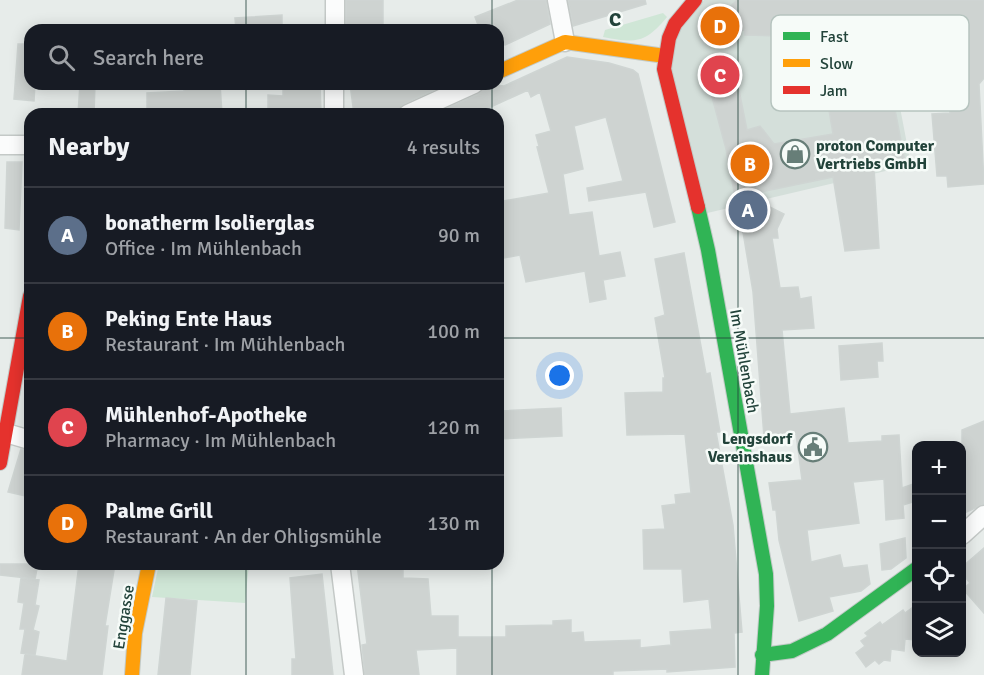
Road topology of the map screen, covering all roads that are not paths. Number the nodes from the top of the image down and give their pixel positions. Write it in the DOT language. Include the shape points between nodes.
graph roads {
  1 [pos="335,0"];
  2 [pos="556,0"];
  3 [pos="695,0"];
  4 [pos="335,24"];
  5 [pos="566,42"];
  6 [pos="665,56"];
  7 [pos="504,69"];
  8 [pos="334,90"];
  9 [pos="461,90"];
  10 [pos="334,108"];
  11 [pos="421,108"];
  12 [pos="0,145"];
  13 [pos="24,145"];
  14 [pos="24,331"];
  15 [pos="6,433"];
  16 [pos="24,438"];
  17 [pos="0,463"];
  18 [pos="984,515"];
  19 [pos="966,531"];
  20 [pos="148,570"];
  21 [pos="341,570"];
  22 [pos="912,572"];
  23 [pos="762,655"];
  24 [pos="132,675"];
  25 [pos="354,675"];
  26 [pos="762,675"];
  1 -- 4 [label="street"];
  2 -- 5 [label="street"];
  3 -- 6 [label="street, Im Mühlenbach" via="675,24"];
  5 -- 6 [label="street"];
  5 -- 7 [label="street"];
  6 -- 23 [label="street, Im Mühlenbach" via="666,85 708,250 766,574"];
  8 -- 10 [label="street"];
  9 -- 11 [label="street"];
  12 -- 13 [label="street"];
  14 -- 15 [label="street"];
  15 -- 16 [label="street"];
  15 -- 17 [label="street"];
  18 -- 19 [label="street"];
  20 -- 24 [label="street, Enggasse" via="135,633"];
  21 -- 25 [label="street"];
  22 -- 23 [label="street" via="827,634 792,651"];
  23 -- 26 [label="street, Im Mühlenbach"];
}
